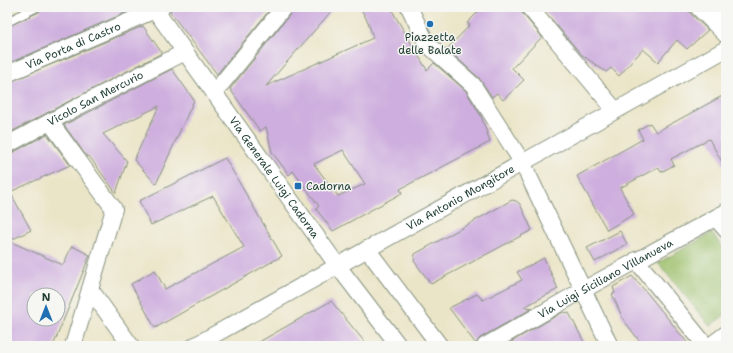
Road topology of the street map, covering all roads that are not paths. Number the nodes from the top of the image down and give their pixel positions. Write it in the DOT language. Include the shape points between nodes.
graph roads {
  1 [pos="37,7"];
  2 [pos="284,7"];
  3 [pos="410,7"];
  4 [pos="529,7"];
  5 [pos="698,7"];
  6 [pos="157,8"];
  7 [pos="726,10"];
  8 [pos="711,20"];
  9 [pos="7,22"];
  10 [pos="726,35"];
  11 [pos="726,49"];
  12 [pos="185,52"];
  13 [pos="7,74"];
  14 [pos="214,93"];
  15 [pos="615,110"];
  16 [pos="50,122"];
  17 [pos="7,145"];
  18 [pos="522,162"];
  19 [pos="723,220"];
  20 [pos="367,249"];
  21 [pos="636,260"];
  22 [pos="337,265"];
  23 [pos="90,289"];
  24 [pos="583,290"];
  25 [pos="726,334"];
  26 [pos="73,346"];
  27 [pos="131,346"];
  28 [pos="194,346"];
  29 [pos="399,346"];
  30 [pos="440,346"];
  31 [pos="486,346"];
  32 [pos="610,346"];
  33 [pos="706,346"];
  34 [pos="710,346"];
  1 -- 9 [label="lane"];
  2 -- 14 [label="street"];
  3 -- 18 [label="street" via="427,44 473,86"];
  4 -- 15 [label="street"];
  5 -- 8 [label="street"];
  6 -- 12 [label="street, Via Generale Luigi Cadorna"];
  6 -- 13 [label="street, Via Porta di Castro"];
  7 -- 8 [label="lane"];
  8 -- 10 [label="street"];
  11 -- 15 [label="street, Via Antonio Mongitore"];
  12 -- 14 [label="street, Via Generale Luigi Cadorna"];
  12 -- 16 [label="street, Vicolo San Mercurio"];
  14 -- 22 [label="street, Via Generale Luigi Cadorna"];
  15 -- 18 [label="street, Via Antonio Mongitore"];
  16 -- 17 [label="street, Vicolo San Mercurio"];
  16 -- 23 [label="street" via="114,209"];
  18 -- 20 [label="street, Via Antonio Mongitore"];
  18 -- 24 [label="street"];
  19 -- 21 [label="street, Via Luigi Siciliano Villanueva"];
  20 -- 22 [label="street, Via Antonio Mongitore"];
  20 -- 30 [label="street"];
  21 -- 24 [label="street, Via Luigi Siciliano Villanueva"];
  21 -- 33 [label="street"];
  22 -- 28 [label="street, Via Antonio Mongitore"];
  22 -- 29 [label="street, Via Generale Luigi Cadorna"];
  23 -- 26 [label="street"];
  23 -- 27 [label="street"];
  24 -- 31 [label="street, Via Luigi Siciliano Villanueva"];
  24 -- 32 [label="street"];
  25 -- 34 [label="street"];
}
